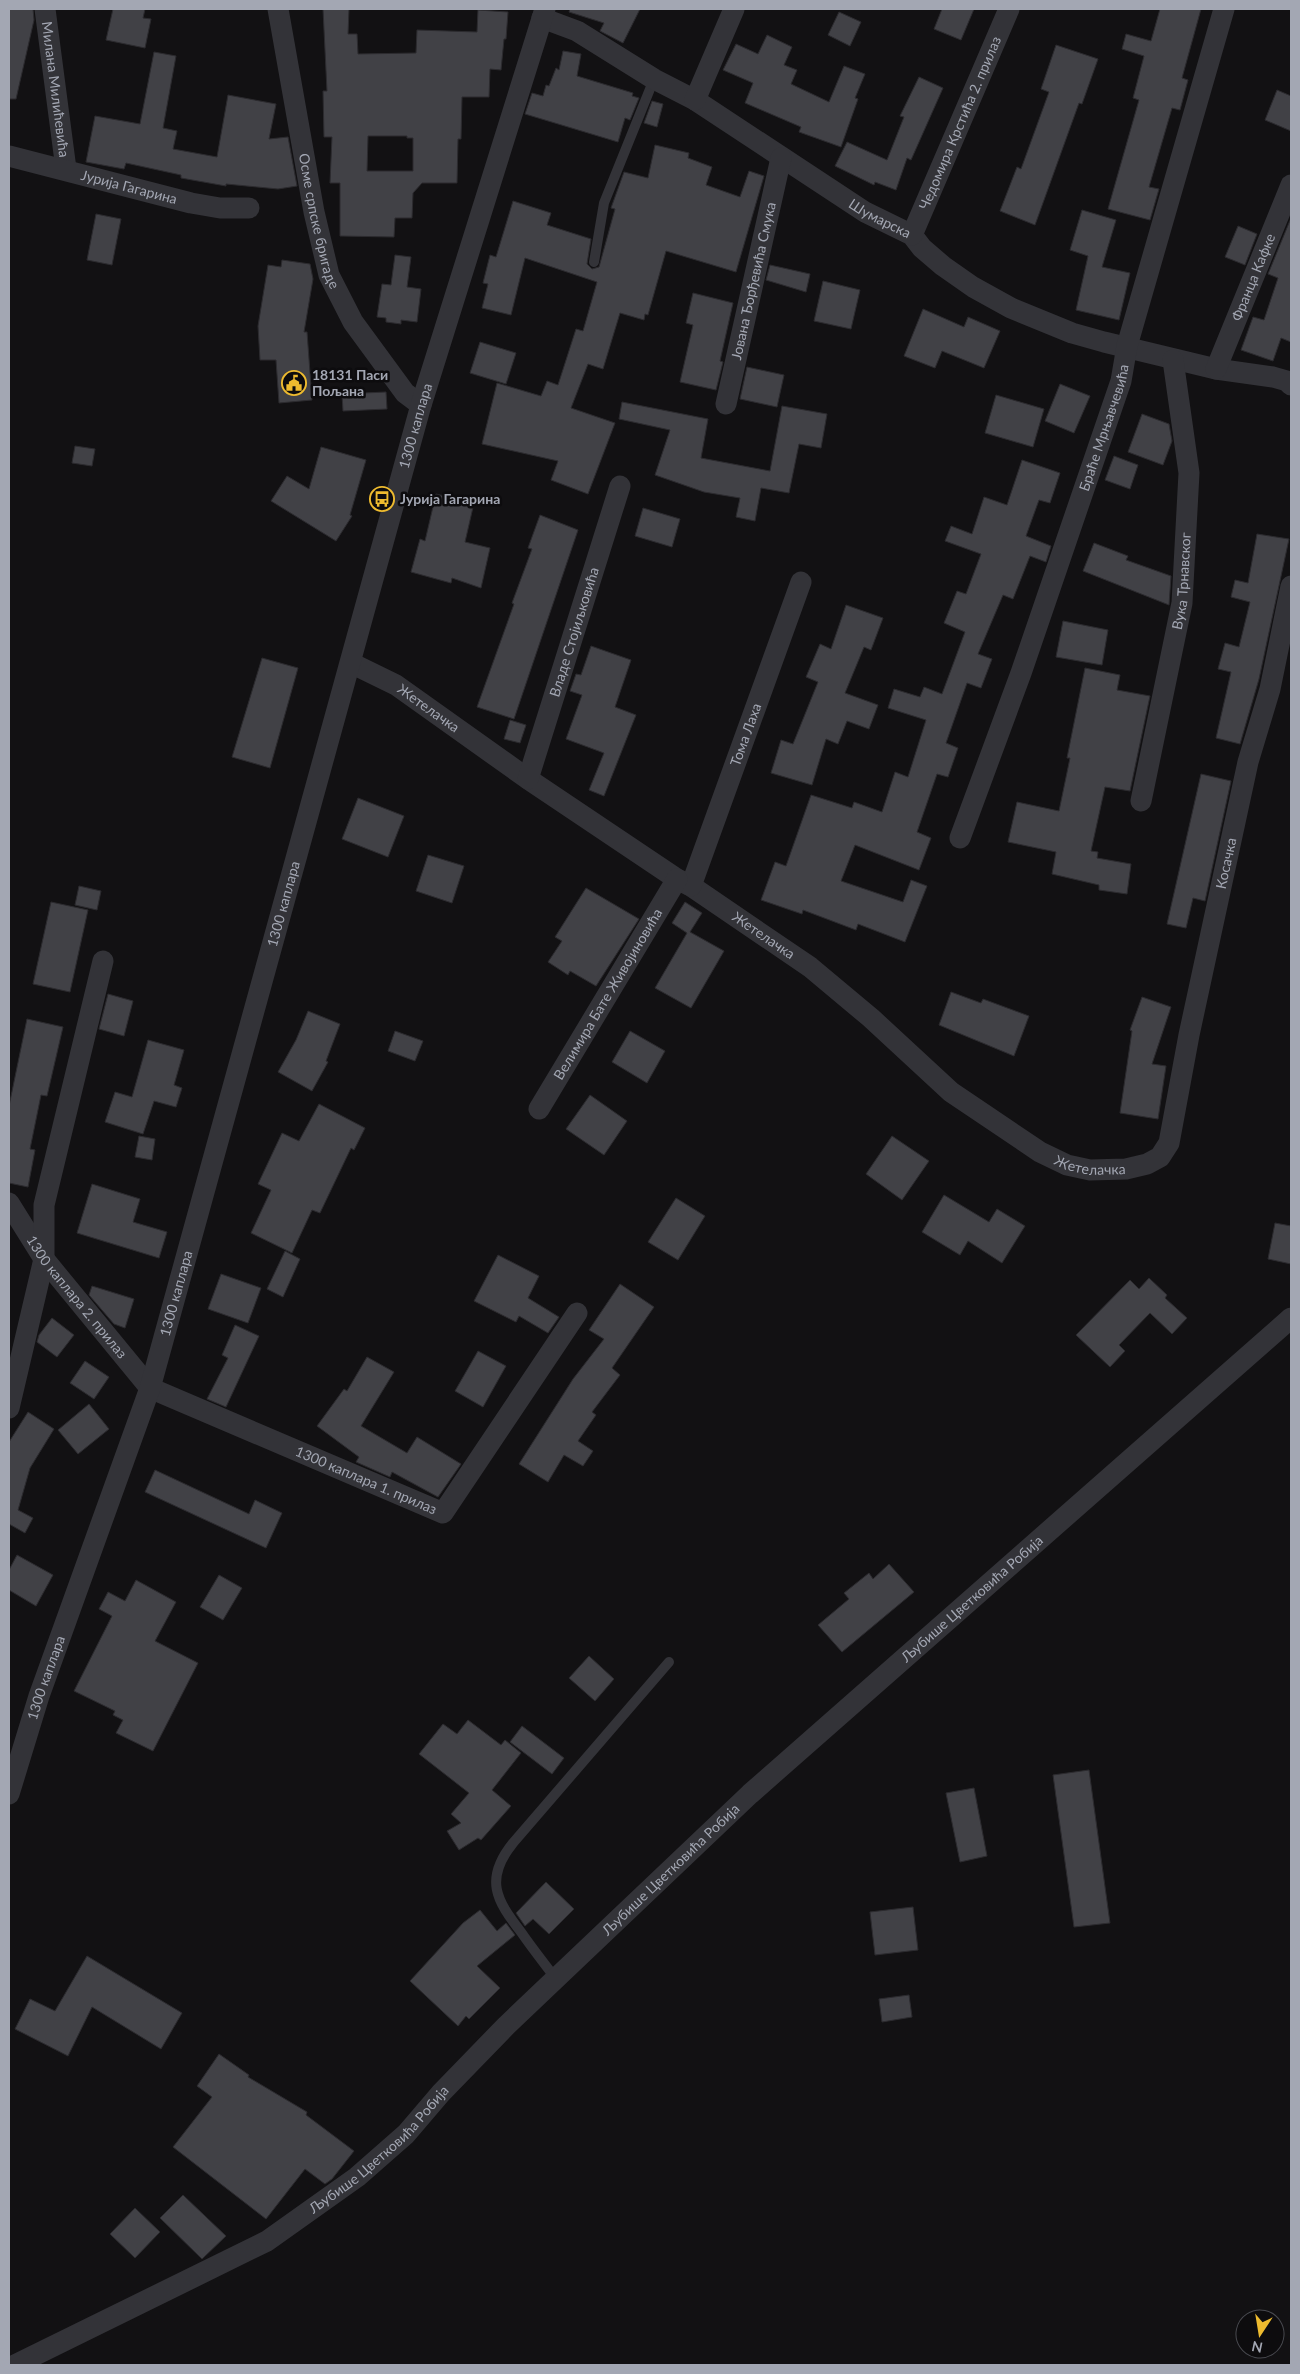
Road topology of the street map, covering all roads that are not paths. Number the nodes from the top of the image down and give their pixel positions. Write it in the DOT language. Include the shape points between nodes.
graph roads {
  1 [pos="45,9"];
  2 [pos="278,9"];
  3 [pos="734,9"];
  4 [pos="1009,9"];
  5 [pos="1224,9"];
  6 [pos="543,13"];
  7 [pos="654,78"];
  8 [pos="695,100"];
  9 [pos="9,156"];
  10 [pos="781,158"];
  11 [pos="66,169"];
  12 [pos="1291,185"];
  13 [pos="249,208"];
  14 [pos="912,235"];
  15 [pos="594,262"];
  16 [pos="1127,346"];
  17 [pos="1173,360"];
  18 [pos="1216,369"];
  19 [pos="1291,384"];
  20 [pos="726,404"];
  21 [pos="421,405"];
  22 [pos="620,486"];
  23 [pos="801,582"];
  24 [pos="1291,586"];
  25 [pos="351,663"];
  26 [pos="528,779"];
  27 [pos="1141,801"];
  28 [pos="960,838"];
  29 [pos="684,882"];
  30 [pos="103,961"];
  31 [pos="540,1109"];
  32 [pos="1169,1143"];
  33 [pos="9,1203"];
  34 [pos="44,1259"];
  35 [pos="577,1313"];
  36 [pos="1291,1318"];
  37 [pos="150,1388"];
  38 [pos="9,1408"];
  39 [pos="669,1662"];
  40 [pos="9,1794"];
  41 [pos="556,1979"];
  42 [pos="15,2365"];
  1 -- 11 [label="street, Милана Милићевића"];
  2 -- 21 [label="street, Осме српске бригаде" via="314,212 329,274 353,322 401,387"];
  3 -- 8 [label="street"];
  4 -- 14 [label="street, Чедомира Крстића 2. прилаз"];
  5 -- 16 [label="street, Браће Мрњавчевића"];
  6 -- 7 [label="street, Шумарска"];
  6 -- 21 [label="street, 1300 каплара"];
  7 -- 8 [label="street, Шумарска"];
  7 -- 15 [label="lane" via="604,202"];
  8 -- 10 [label="street, Шумарска"];
  9 -- 11 [label="street, Јурија Гагарина"];
  10 -- 14 [label="street, Шумарска" via="865,212"];
  10 -- 20 [label="street, Јована Ђорђевића Смука"];
  11 -- 13 [label="street, Јурија Гагарина" via="191,203"];
  12 -- 18 [label="street, Франца Кафке"];
  14 -- 16 [label="street, Шумарска" via="943,266 1011,308 1072,333"];
  16 -- 17 [label="street, Шумарска"];
  16 -- 28 [label="street, Браће Мрњавчевића" via="1121,380 1102,440"];
  17 -- 18 [label="street, Шумарска"];
  17 -- 27 [label="street, Вука Трнавског" via="1189,473 1182,603"];
  18 -- 19 [label="street, Шумарска" via="1273,377"];
  21 -- 25 [label="street, 1300 каплара"];
  22 -- 26 [label="street, Владе Стојиљковића"];
  23 -- 29 [label="street, Тома Лаха"];
  24 -- 32 [label="street, Косачка" via="1270,689 1248,762"];
  25 -- 26 [label="street, Жетелачка" via="396,685"];
  25 -- 37 [label="street, 1300 каплара"];
  26 -- 29 [label="street, Жетелачка"];
  29 -- 31 [label="street, Велимира Бате Живојиновића"];
  29 -- 32 [label="street, Жетелачка" via="810,968 871,1018 929,1074 1040,1152 1066,1165 1090,1170 1126,1169 1160,1157"];
  30 -- 34 [label="street" via="44,1206"];
  33 -- 34 [label="street, 1300 каплара 2. прилаз"];
  34 -- 37 [label="street, 1300 каплара 2. прилаз"];
  34 -- 38 [label="street"];
  35 -- 37 [label="street, 1300 каплара 1. прилаз" via="444,1513"];
  36 -- 41 [label="street, Љубише Цветковића Робија" via="750,1794"];
  37 -- 40 [label="street, 1300 каплара" via="39,1696"];
  39 -- 41 [label="lane" via="513,1843 500,1864 496,1886 501,1906"];
  41 -- 42 [label="street, Љубише Цветковића Робија" via="441,2093 406,2134 357,2177 286,2229"];
}
